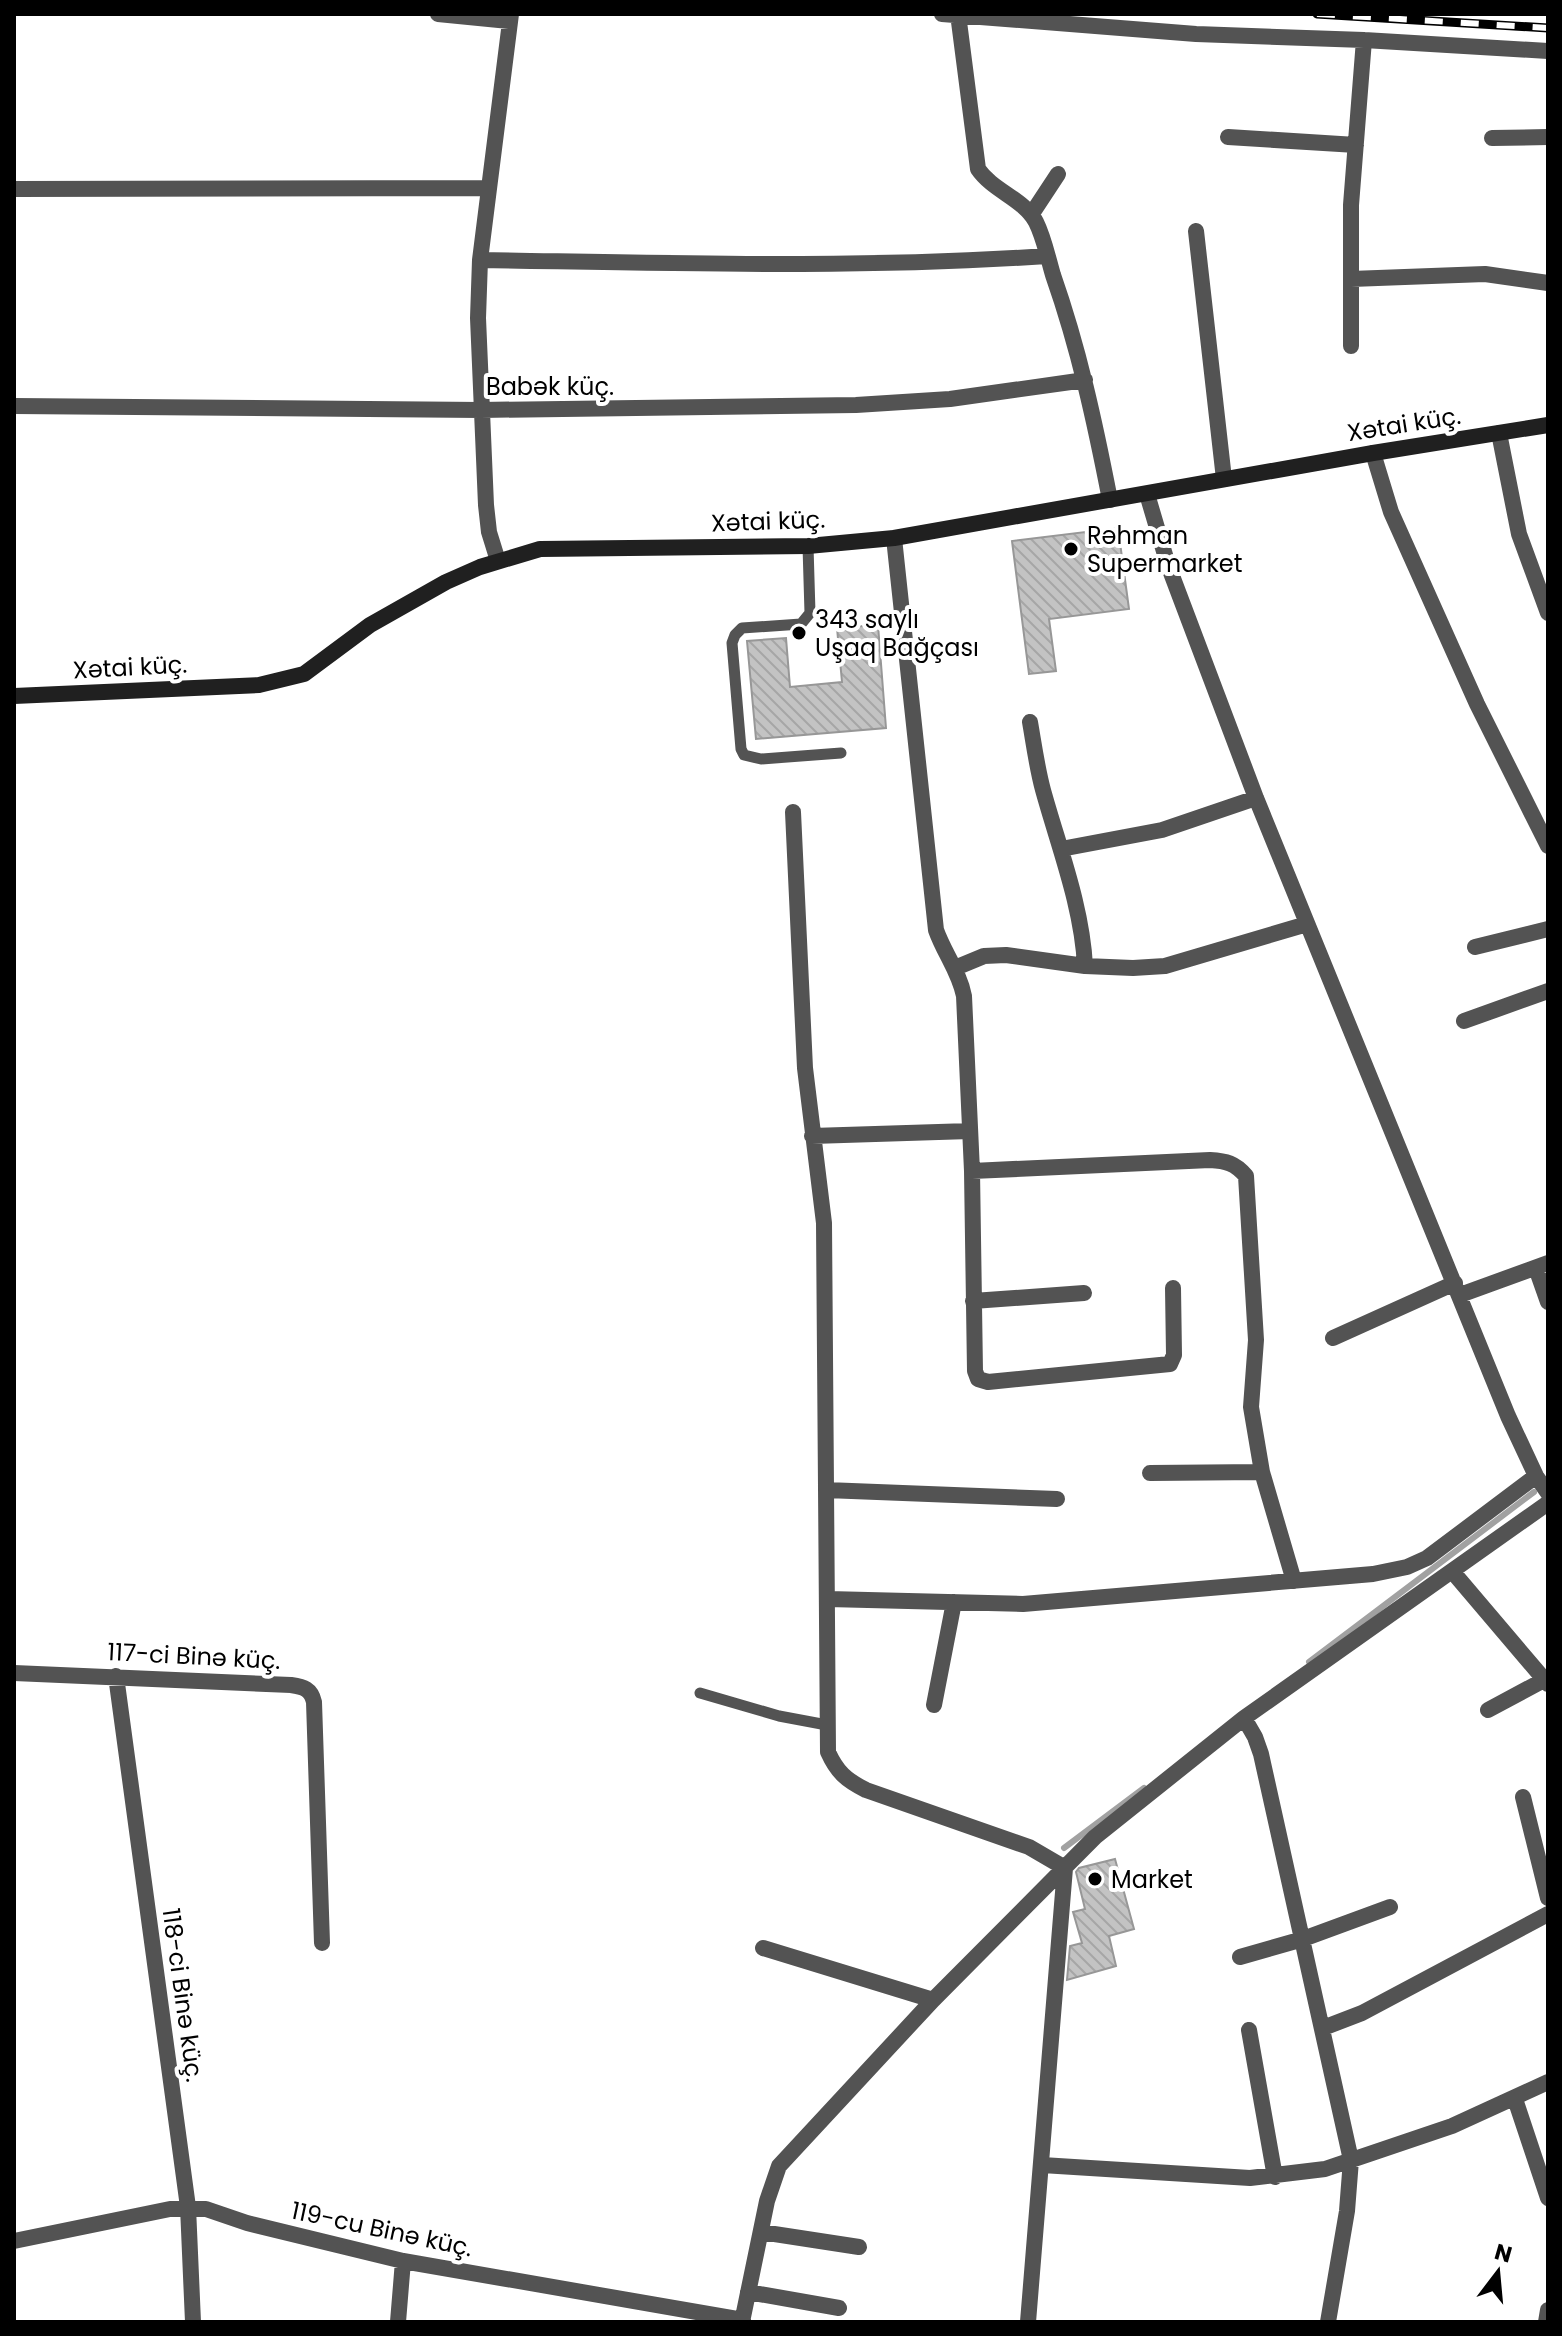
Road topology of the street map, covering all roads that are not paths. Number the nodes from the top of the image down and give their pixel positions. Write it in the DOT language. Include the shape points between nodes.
graph roads {
  1 [pos="438,14"];
  2 [pos="942,14"];
  3 [pos="958,14"];
  4 [pos="510,18"];
  5 [pos="1364,40"];
  6 [pos="1548,51"];
  7 [pos="1228,137"];
  8 [pos="1548,137"];
  9 [pos="1492,138"];
  10 [pos="1356,145"];
  11 [pos="1058,174"];
  12 [pos="488,188"];
  13 [pos="14,189"];
  14 [pos="1031,215"];
  15 [pos="1196,231"];
  16 [pos="1047,256"];
  17 [pos="480,260"];
  18 [pos="1351,279"];
  19 [pos="1548,283"];
  20 [pos="1351,346"];
  21 [pos="1085,380"];
  22 [pos="14,406"];
  23 [pos="481,410"];
  24 [pos="1548,425"];
  25 [pos="1499,433"];
  26 [pos="1373,453"];
  27 [pos="1224,479"];
  28 [pos="1147,494"];
  29 [pos="1110,500"];
  30 [pos="894,538"];
  31 [pos="808,546"];
  32 [pos="498,561"];
  33 [pos="1548,613"];
  34 [pos="14,696"];
  35 [pos="1030,722"];
  36 [pos="841,753"];
  37 [pos="1256,798"];
  38 [pos="793,812"];
  39 [pos="1548,846"];
  40 [pos="1061,849"];
  41 [pos="1307,924"];
  42 [pos="1548,929"];
  43 [pos="1475,947"];
  44 [pos="1085,966"];
  45 [pos="955,968"];
  46 [pos="1548,991"];
  47 [pos="1464,1021"];
  48 [pos="970,1131"];
  49 [pos="812,1136"];
  50 [pos="972,1171"];
  51 [pos="1542,1265"];
  52 [pos="1173,1288"];
  53 [pos="1457,1289"];
  54 [pos="1084,1293"];
  55 [pos="973,1301"];
  56 [pos="1548,1302"];
  57 [pos="1333,1338"];
  58 [pos="1262,1472"];
  59 [pos="1150,1473"];
  60 [pos="1536,1476"];
  61 [pos="826,1490"];
  62 [pos="1548,1493"];
  63 [pos="1057,1499"];
  64 [pos="1548,1503"];
  65 [pos="1452,1571"];
  66 [pos="1294,1581"];
  67 [pos="828,1599"];
  68 [pos="954,1602"];
  69 [pos="14,1673"];
  70 [pos="116,1676"];
  71 [pos="1546,1682"];
  72 [pos="700,1693"];
  73 [pos="934,1705"];
  74 [pos="1488,1710"];
  75 [pos="1244,1718"];
  76 [pos="827,1725"];
  77 [pos="1523,1797"];
  78 [pos="1065,1868"];
  79 [pos="1548,1898"];
  80 [pos="1390,1907"];
  81 [pos="1548,1914"];
  82 [pos="1303,1939"];
  83 [pos="322,1943"];
  84 [pos="763,1948"];
  85 [pos="1240,1957"];
  86 [pos="933,2000"];
  87 [pos="1323,2028"];
  88 [pos="1249,2030"];
  89 [pos="1548,2082"];
  90 [pos="1515,2099"];
  91 [pos="1351,2160"];
  92 [pos="1042,2165"];
  93 [pos="1275,2177"];
  94 [pos="1548,2198"];
  95 [pos="188,2207"];
  96 [pos="761,2232"];
  97 [pos="14,2241"];
  98 [pos="859,2247"];
  99 [pos="403,2261"];
  100 [pos="748,2292"];
  101 [pos="839,2308"];
  102 [pos="1548,2310"];
  103 [pos="743,2321"];
  104 [pos="193,2322"];
  105 [pos="398,2322"];
  106 [pos="1028,2322"];
  107 [pos="1328,2322"];
  108 [pos="1546,2322"];
  1 -- 4 [label="street"];
  2 -- 3 [label="street"];
  3 -- 5 [label="street" via="1196,34"];
  3 -- 14 [label="street" via="978,169"];
  4 -- 12 [label="street"];
  5 -- 6 [label="street"];
  5 -- 10 [label="street"];
  7 -- 10 [label="street"];
  8 -- 9 [label="street"];
  10 -- 18 [label="street"];
  11 -- 14 [label="street"];
  12 -- 13 [label="street"];
  12 -- 17 [label="street"];
  14 -- 16 [label="street"];
  15 -- 27 [label="street"];
  16 -- 17 [label="street" via="984,262 779,264"];
  16 -- 21 [label="street"];
  17 -- 23 [label="street"];
  18 -- 19 [label="street" via="1485,274"];
  18 -- 20 [label="street"];
  21 -- 23 [label="street, Babək küç." via="950,399 856,405"];
  21 -- 29 [label="street"];
  22 -- 23 [label="street, Babək küç."];
  23 -- 32 [label="street" via="489,532"];
  24 -- 25 [label="street, Xətai küç."];
  25 -- 26 [label="street, Xətai küç."];
  25 -- 33 [label="street" via="1519,534"];
  26 -- 27 [label="street, Xətai küç."];
  26 -- 39 [label="street" via="1391,512"];
  27 -- 28 [label="street, Xətai küç."];
  28 -- 29 [label="street, Xətai küç."];
  28 -- 37 [label="street" via="1168,565"];
  29 -- 30 [label="street, Xətai küç."];
  30 -- 31 [label="street, Xətai küç."];
  30 -- 45 [label="street" via="936,930"];
  31 -- 32 [label="street, Xətai küç." via="540,549"];
  31 -- 36 [label="lane" via="806,620 742,628 732,643 741,749 744,755 761,759"];
  32 -- 34 [label="street, Xətai küç." via="408,602 304,674 280,681"];
  35 -- 40 [label="street"];
  37 -- 40 [label="street" via="1162,830"];
  37 -- 41 [label="street"];
  38 -- 49 [label="street"];
  40 -- 44 [label="street"];
  41 -- 44 [label="street" via="1165,966"];
  41 -- 53 [label="street"];
  42 -- 43 [label="street"];
  44 -- 45 [label="street" via="1006,955 984,956"];
  45 -- 48 [label="street" via="964,996"];
  46 -- 47 [label="street"];
  48 -- 49 [label="street"];
  48 -- 50 [label="street"];
  49 -- 61 [label="street" via="824,1223"];
  50 -- 55 [label="street"];
  50 -- 58 [label="street" via="1210,1160 1239,1168 1249,1190 1256,1340 1251,1407"];
  51 -- 53 [label="street"];
  51 -- 56 [label="street"];
  52 -- 55 [label="street" via="1170,1364 988,1382 978,1379 975,1371"];
  53 -- 57 [label="street"];
  53 -- 60 [label="street"];
  54 -- 55 [label="street"];
  58 -- 59 [label="street"];
  58 -- 66 [label="street"];
  60 -- 62 [label="street"];
  60 -- 66 [label="street" via="1427,1558 1407,1567"];
  61 -- 63 [label="street"];
  61 -- 67 [label="street"];
  64 -- 65 [label="street"];
  65 -- 71 [label="street"];
  65 -- 75 [label="street"];
  66 -- 68 [label="street" via="1074,1601"];
  67 -- 68 [label="street"];
  67 -- 76 [label="street"];
  68 -- 73 [label="street"];
  69 -- 70 [label="street, 117-ci Binə küç."];
  70 -- 83 [label="street, 117-ci Binə küç." via="291,1685 312,1693"];
  70 -- 95 [label="street, 118-ci Binə küç."];
  71 -- 74 [label="street"];
  72 -- 76 [label="lane"];
  75 -- 78 [label="street" via="1095,1837"];
  75 -- 82 [label="street" via="1261,1754"];
  76 -- 78 [label="street" via="828,1752 845,1780 1029,1847"];
  77 -- 79 [label="street"];
  78 -- 86 [label="street"];
  78 -- 92 [label="street"];
  80 -- 82 [label="street"];
  81 -- 87 [label="street" via="1362,2013"];
  82 -- 85 [label="street"];
  82 -- 87 [label="street"];
  84 -- 86 [label="street"];
  86 -- 96 [label="street" via="779,2166"];
  87 -- 91 [label="street"];
  88 -- 93 [label="street"];
  89 -- 90 [label="street"];
  90 -- 91 [label="street"];
  90 -- 94 [label="street"];
  91 -- 93 [label="street"];
  91 -- 107 [label="street"];
  92 -- 93 [label="street"];
  92 -- 106 [label="street"];
  95 -- 97 [label="street, 119-cu Binə küç."];
  95 -- 99 [label="street, 119-cu Binə küç."];
  95 -- 104 [label="street, 118-ci Binə küç."];
  96 -- 98 [label="street"];
  96 -- 100 [label="street"];
  99 -- 103 [label="street, 119-cu Binə küç."];
  99 -- 105 [label="street"];
  100 -- 101 [label="street"];
  100 -- 103 [label="street"];
  102 -- 108 [label="street"];
}
